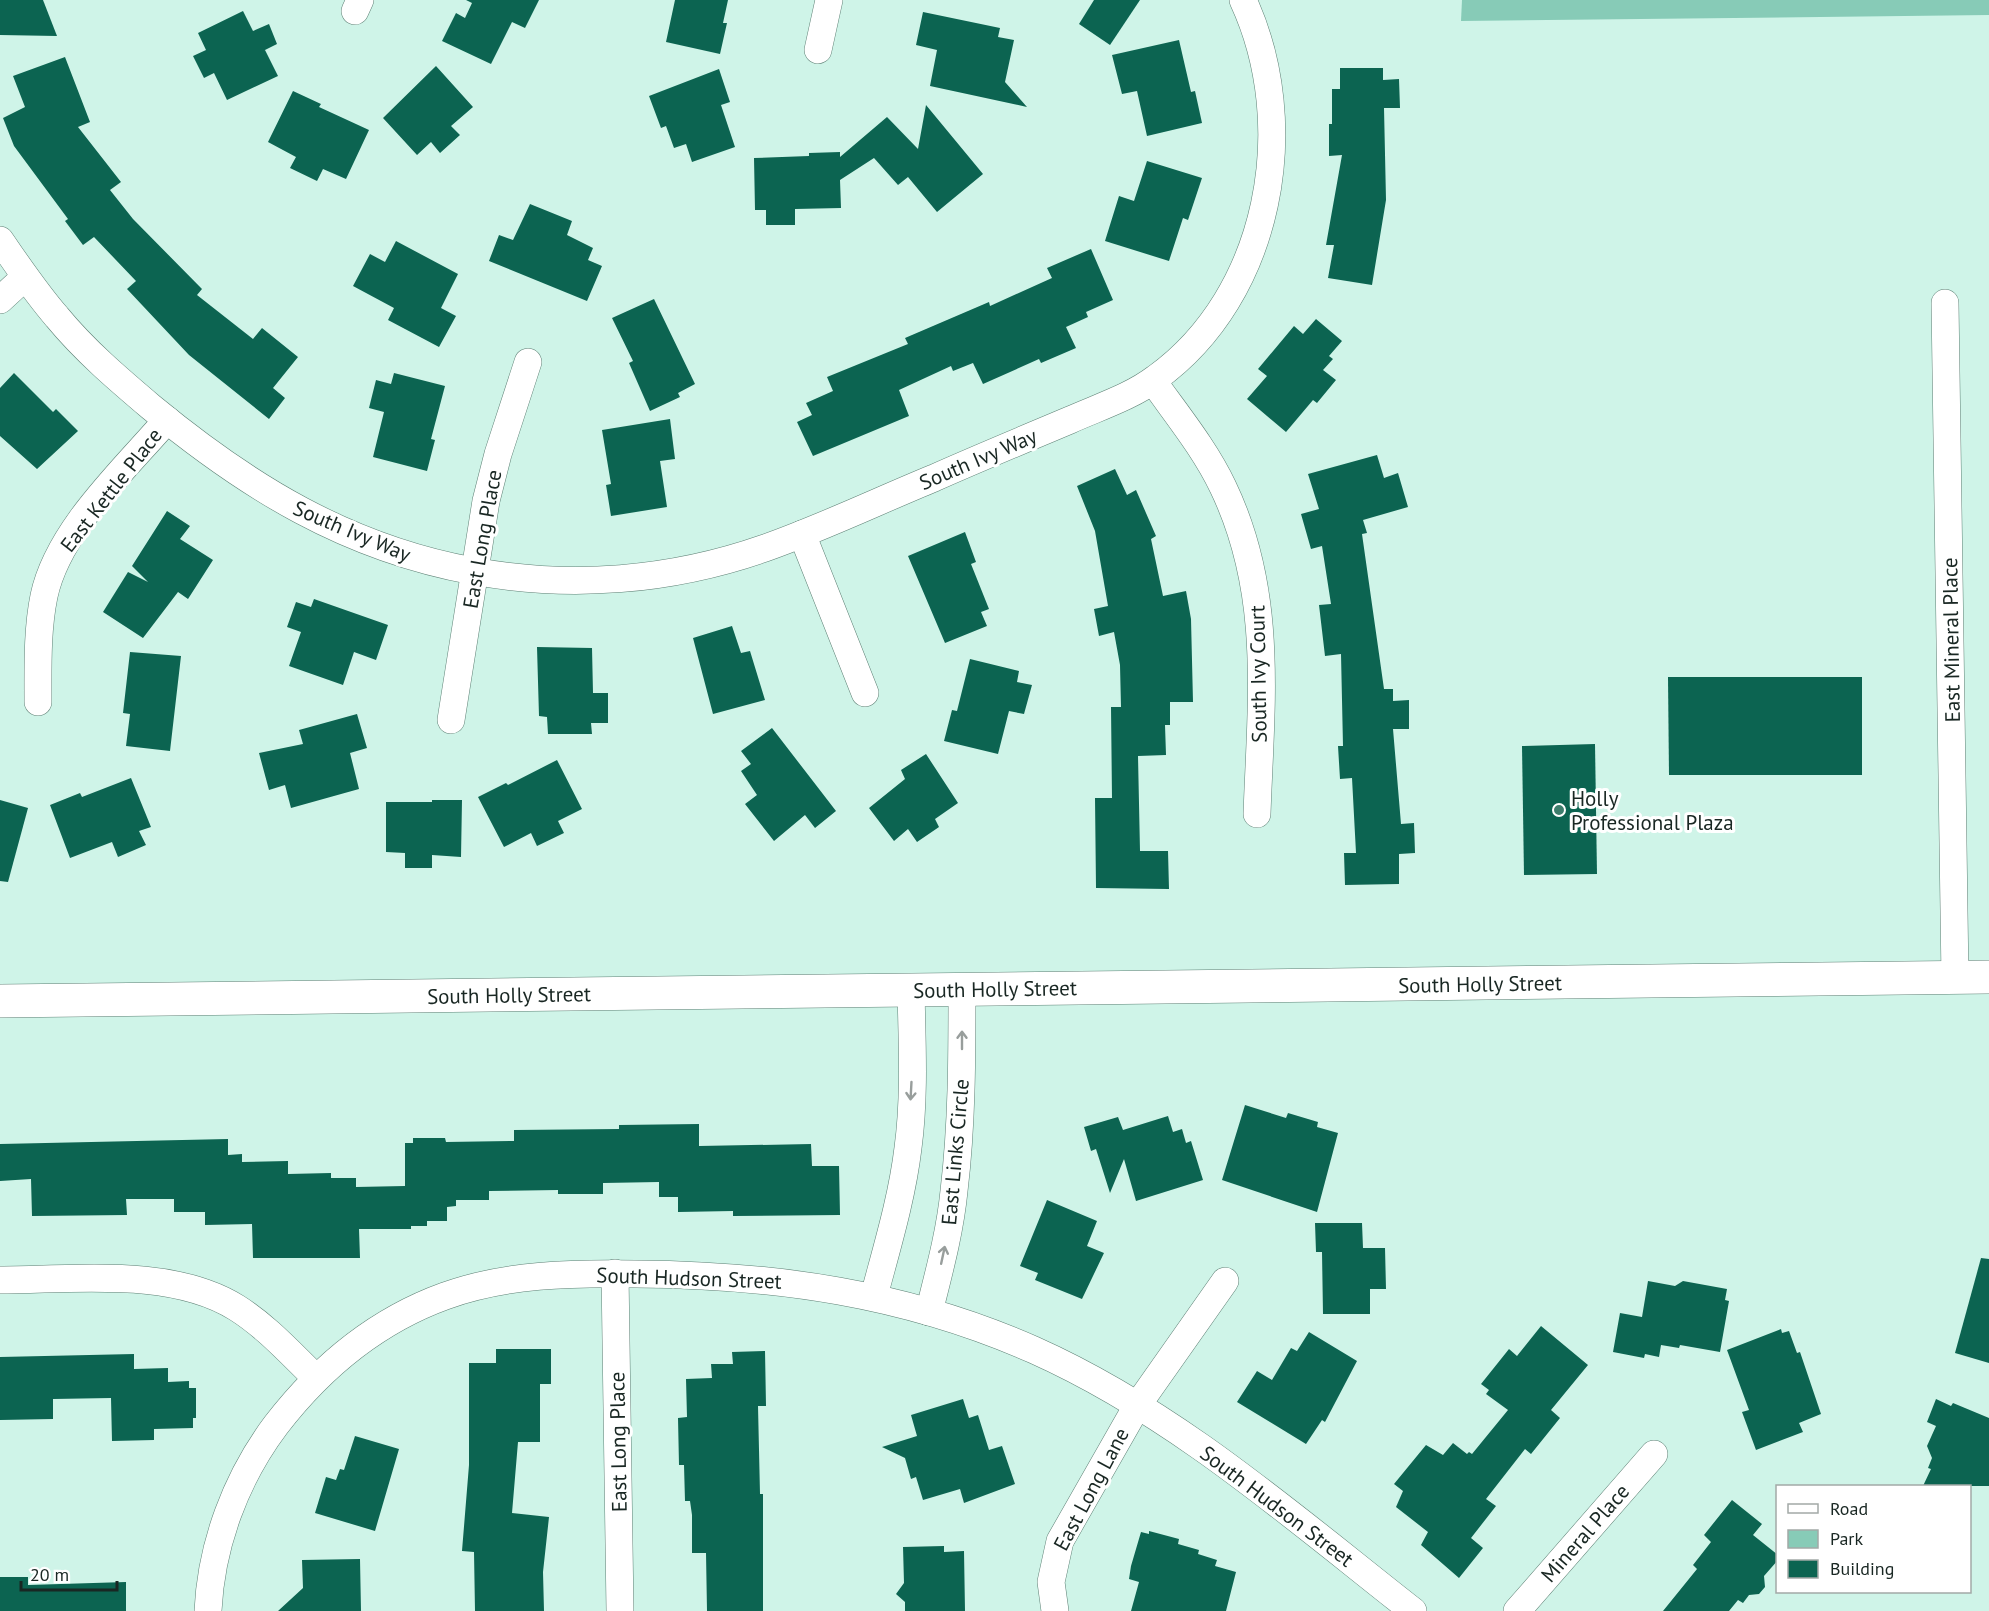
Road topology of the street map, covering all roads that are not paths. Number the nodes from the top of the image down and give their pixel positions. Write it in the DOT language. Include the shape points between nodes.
graph roads {
  1 [pos="829,0"];
  2 [pos="1243,0"];
  3 [pos="818,50"];
  4 [pos="0,240"];
  5 [pos="25,277"];
  6 [pos="0,300"];
  7 [pos="1945,303"];
  8 [pos="528,362"];
  9 [pos="1153,381"];
  10 [pos="167,420"];
  11 [pos="802,534"];
  12 [pos="475,572"];
  13 [pos="865,693"];
  14 [pos="38,702"];
  15 [pos="451,720"];
  16 [pos="1257,814"];
  17 [pos="1989,977"];
  18 [pos="1955,978"];
  19 [pos="911,990"];
  20 [pos="963,990"];
  21 [pos="0,1001"];
  22 [pos="615,1273"];
  23 [pos="0,1280"];
  24 [pos="1225,1281"];
  25 [pos="874,1296"];
  26 [pos="929,1312"];
  27 [pos="316,1378"];
  28 [pos="1137,1406"];
  29 [pos="1653,1454"];
  30 [pos="208,1611"];
  31 [pos="620,1611"];
  32 [pos="1055,1611"];
  33 [pos="1413,1611"];
  34 [pos="1517,1611"];
  1 -- 3 [label="street"];
  2 -- 9 [label="street, South Ivy Way" via="1260,45 1269,107 1268,186 1261,224 1227,301 1207,330"];
  4 -- 5 [label="street, South Ivy Way"];
  5 -- 6 [label="street"];
  5 -- 10 [label="street, South Ivy Way" via="88,351"];
  7 -- 18 [label="street, East Mineral Place"];
  8 -- 12 [label="street, East Long Place" via="486,501"];
  9 -- 11 [label="street, South Ivy Way"];
  9 -- 16 [label="street, South Ivy Court" via="1223,487 1252,566 1262,640"];
  10 -- 12 [label="street, South Ivy Way" via="266,492 310,516 385,549"];
  10 -- 14 [label="street, East Kettle Place" via="68,538 55,564 44,595"];
  11 -- 12 [label="street, South Ivy Way" via="725,561 645,577 564,582"];
  11 -- 13 [label="street"];
  12 -- 15 [label="street, East Long Place"];
  17 -- 18 [label="main road, South Holly Street"];
  18 -- 20 [label="main road, South Holly Street"];
  19 -- 20 [label="main road, South Holly Street"];
  19 -- 21 [label="main road, South Holly Street"];
  19 -- 25 [label="street, one-way" via="909,1147 898,1209"];
  26 -- 20 [label="street, East Links Circle, one-way" via="954,1192"];
  22 -- 25 [label="street, South Hudson Street" via="776,1280"];
  22 -- 27 [label="street, South Hudson Street" via="514,1278 443,1296 372,1334"];
  22 -- 31 [label="street, East Long Place"];
  23 -- 27 [label="street" via="141,1280 207,1293 261,1324"];
  24 -- 28 [label="street"];
  25 -- 26 [label="street, South Hudson Street"];
  26 -- 28 [label="street, South Hudson Street" via="1037,1351"];
  27 -- 30 [label="street" via="264,1441 243,1479 226,1517 214,1559"];
  28 -- 32 [label="street, East Long Lane" via="1060,1541 1051,1582"];
  28 -- 33 [label="street, South Hudson Street" via="1217,1457"];
  29 -- 34 [label="street, Mineral Place"];
}
